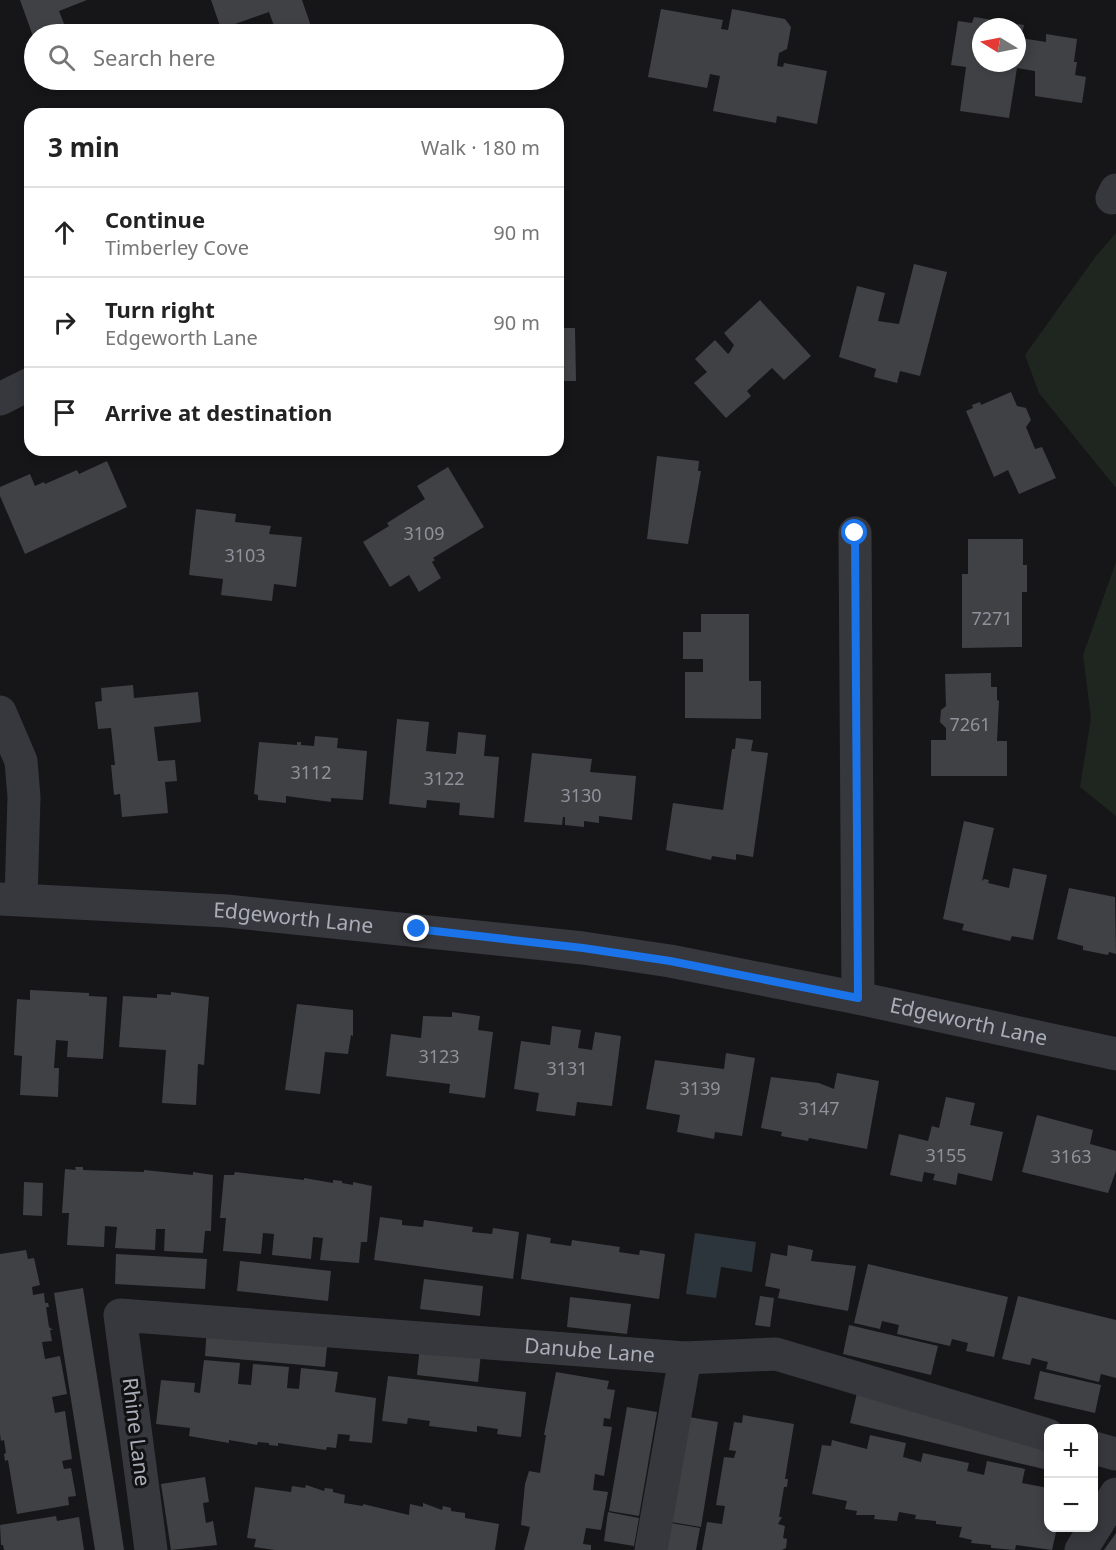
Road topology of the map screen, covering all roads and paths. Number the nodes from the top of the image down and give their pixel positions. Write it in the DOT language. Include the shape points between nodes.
graph roads {
  1 [pos="24,387"];
  2 [pos="0,399"];
  3 [pos="855,533"];
  4 [pos="0,712"];
  5 [pos="10,899"];
  6 [pos="858,998"];
  7 [pos="1116,1054"];
  8 [pos="120,1315"];
  9 [pos="685,1358"];
  10 [pos="1044,1433"];
  11 [pos="1098,1449"];
  12 [pos="1116,1454"];
  13 [pos="1116,1494"];
  14 [pos="152,1550"];
  15 [pos="651,1550"];
  16 [pos="1081,1550"];
  1 -- 2 [label="street"];
  3 -- 6 [label="street"];
  4 -- 5 [label="street" via="21,761 24,797"];
  5 -- 6 [label="street, Edgeworth Lane" via="227,911 525,941 670,961"];
  6 -- 7 [label="street, Edgeworth Lane"];
  8 -- 9 [label="street, Danube Lane"];
  8 -- 14 [label="street, Rhine Lane"];
  9 -- 10 [label="street, Danube Lane" via="776,1354"];
  9 -- 15 [label="street"];
  11 -- 12 [label="street"];
  13 -- 16 [label="street"];
}
